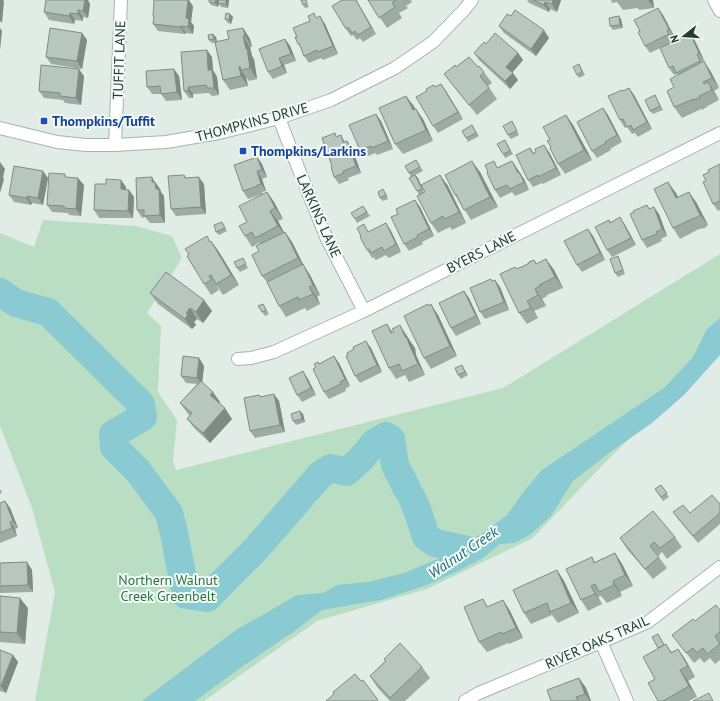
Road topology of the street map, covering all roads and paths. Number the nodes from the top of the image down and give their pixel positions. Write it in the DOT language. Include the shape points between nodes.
graph roads {
  1 [pos="121,0"];
  2 [pos="472,0"];
  3 [pos="714,0"];
  4 [pos="720,11"];
  5 [pos="279,118"];
  6 [pos="0,128"];
  7 [pos="720,133"];
  8 [pos="115,145"];
  9 [pos="364,311"];
  10 [pos="238,359"];
  11 [pos="720,567"];
  12 [pos="601,642"];
  13 [pos="466,701"];
  14 [pos="626,701"];
  1 -- 8 [label="street, TUFFIT LANE"];
  2 -- 5 [label="street, THOMPKINS DRIVE" via="434,42 395,68 331,100"];
  3 -- 4 [label="street"];
  5 -- 8 [label="street, THOMPKINS DRIVE" via="219,133 166,142"];
  5 -- 9 [label="street, LARKINS LANE" via="327,239"];
  6 -- 8 [label="street, THOMPKINS DRIVE" via="57,142"];
  7 -- 9 [label="street, BYERS LANE"];
  9 -- 10 [label="street, BYERS LANE" via="274,352"];
  11 -- 12 [label="street, RIVER OAKS TRAIL" via="648,622"];
  12 -- 13 [label="street, RIVER OAKS TRAIL" via="479,693"];
  12 -- 14 [label="street"];
}
